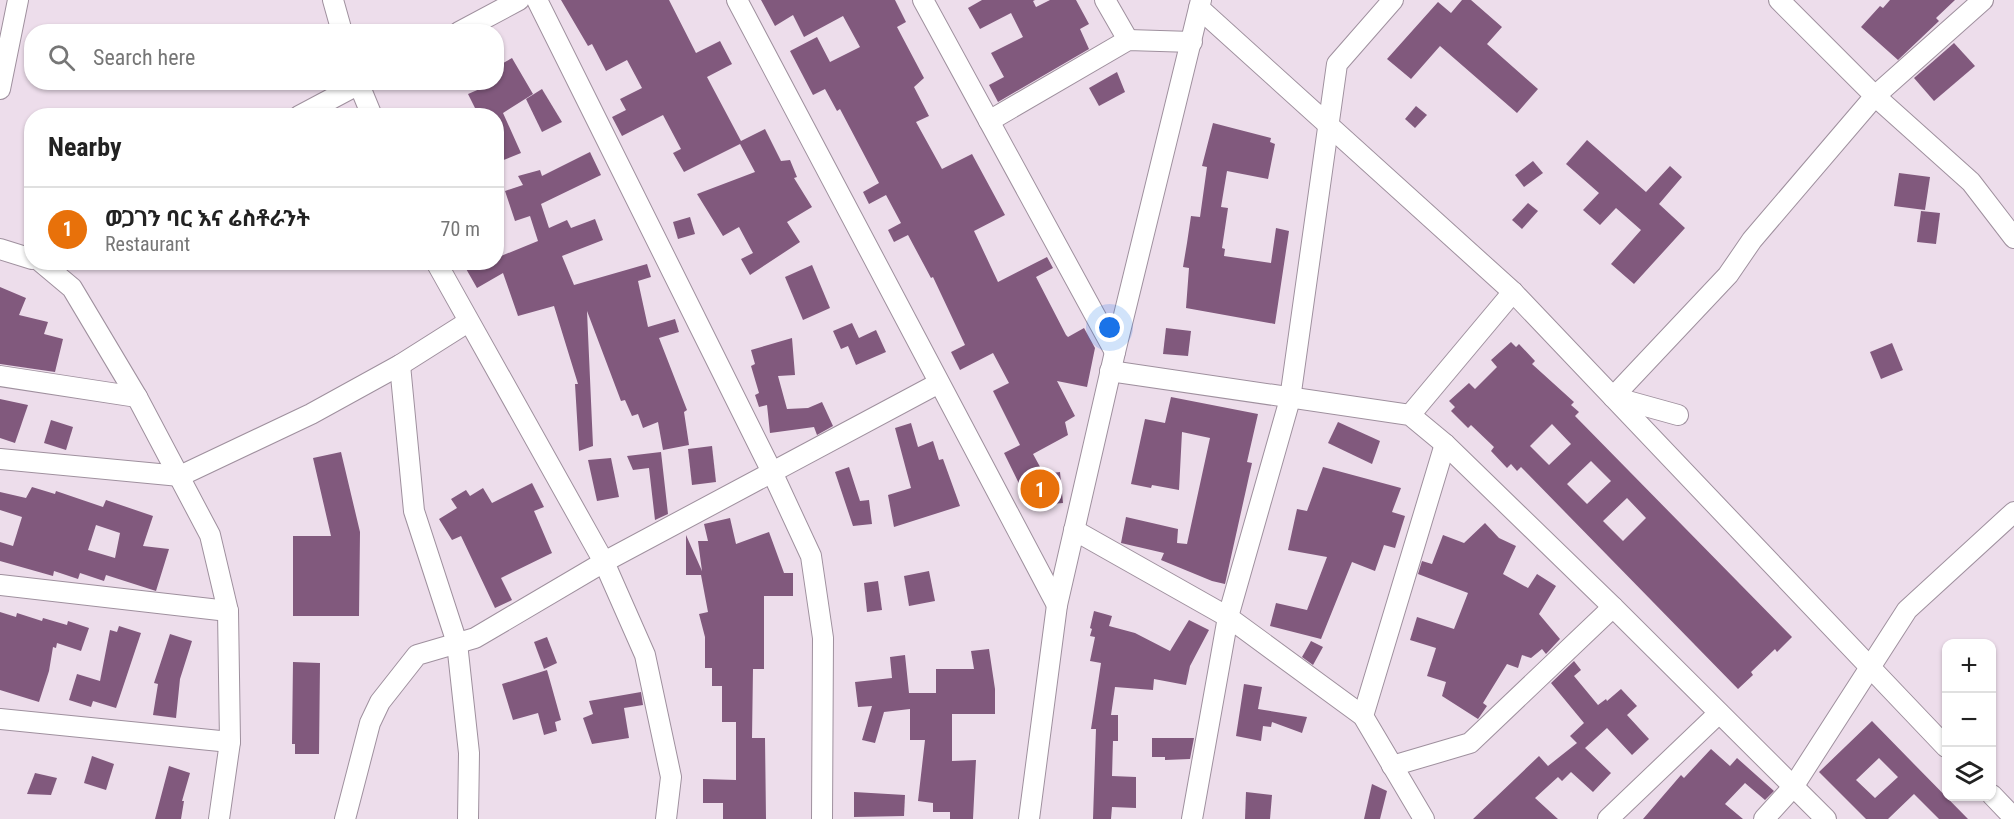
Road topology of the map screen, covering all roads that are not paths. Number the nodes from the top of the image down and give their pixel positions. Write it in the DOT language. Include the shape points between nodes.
graph roads {
  1 [pos="18,0"];
  2 [pos="333,0"];
  3 [pos="519,0"];
  4 [pos="537,0"];
  5 [pos="737,0"];
  6 [pos="923,0"];
  7 [pos="1106,0"];
  8 [pos="1393,0"];
  9 [pos="1779,0"];
  10 [pos="1983,0"];
  11 [pos="1200,4"];
  12 [pos="340,24"];
  13 [pos="474,24"];
  14 [pos="1128,40"];
  15 [pos="1192,42"];
  16 [pos="0,89"];
  17 [pos="347,90"];
  18 [pos="363,90"];
  19 [pos="1875,96"];
  20 [pos="314,108"];
  21 [pos="369,108"];
  22 [pos="989,121"];
  23 [pos="1327,125"];
  24 [pos="2014,238"];
  25 [pos="0,249"];
  26 [pos="24,256"];
  27 [pos="50,270"];
  28 [pos="440,270"];
  29 [pos="1513,292"];
  30 [pos="468,322"];
  31 [pos="1113,361"];
  32 [pos="400,365"];
  33 [pos="0,376"];
  34 [pos="939,383"];
  35 [pos="137,397"];
  36 [pos="1290,399"];
  37 [pos="1410,415"];
  38 [pos="1678,415"];
  39 [pos="1445,444"];
  40 [pos="0,459"];
  41 [pos="772,472"];
  42 [pos="180,476"];
  43 [pos="2014,512"];
  44 [pos="1074,530"];
  45 [pos="604,562"];
  46 [pos="0,585"];
  47 [pos="1057,605"];
  48 [pos="1613,606"];
  49 [pos="228,611"];
  50 [pos="1228,617"];
  51 [pos="457,643"];
  52 [pos="1872,669"];
  53 [pos="1719,713"];
  54 [pos="1363,716"];
  55 [pos="0,719"];
  56 [pos="230,742"];
  57 [pos="1942,742"];
  58 [pos="1392,766"];
  59 [pos="1793,787"];
  60 [pos="1996,799"];
  61 [pos="1421,817"];
  62 [pos="2014,818"];
  63 [pos="219,819"];
  64 [pos="345,819"];
  65 [pos="468,819"];
  66 [pos="666,819"];
  67 [pos="822,819"];
  68 [pos="1029,819"];
  69 [pos="1192,819"];
  70 [pos="1608,819"];
  71 [pos="1764,819"];
  72 [pos="1826,819"];
  1 -- 16 [label="street"];
  2 -- 12 [label="street"];
  3 -- 13 [label="street"];
  4 -- 41 [label="street"];
  5 -- 34 [label="street"];
  6 -- 22 [label="street"];
  7 -- 14 [label="street"];
  8 -- 23 [label="street" via="1337,64"];
  9 -- 19 [label="street"];
  10 -- 19 [label="street"];
  11 -- 15 [label="street"];
  11 -- 23 [label="street"];
  14 -- 15 [label="street"];
  14 -- 22 [label="street"];
  15 -- 31 [label="street"];
  17 -- 20 [label="street"];
  18 -- 21 [label="street"];
  19 -- 24 [label="street" via="1971,182"];
  19 -- 38 [label="street" via="1752,240 1728,275 1613,397"];
  22 -- 31 [label="street"];
  23 -- 29 [label="street"];
  23 -- 36 [label="street"];
  25 -- 26 [label="street"];
  27 -- 35 [label="street" via="72,288"];
  28 -- 30 [label="street"];
  29 -- 37 [label="street"];
  29 -- 52 [label="street"];
  30 -- 32 [label="street"];
  30 -- 45 [label="street"];
  31 -- 36 [label="street"];
  31 -- 44 [label="street"];
  32 -- 42 [label="street" via="311,414"];
  32 -- 51 [label="street" via="414,511"];
  33 -- 35 [label="street"];
  34 -- 41 [label="street"];
  34 -- 47 [label="street"];
  35 -- 42 [label="street"];
  36 -- 37 [label="street"];
  36 -- 50 [label="street"];
  37 -- 39 [label="street"];
  39 -- 48 [label="street"];
  39 -- 54 [label="street"];
  40 -- 42 [label="street"];
  41 -- 45 [label="street"];
  41 -- 67 [label="street" via="811,556 823,638"];
  42 -- 49 [label="street" via="210,535"];
  43 -- 52 [label="street" via="1907,610"];
  44 -- 47 [label="street"];
  44 -- 50 [label="street"];
  45 -- 51 [label="street" via="475,638"];
  45 -- 66 [label="street" via="645,655 671,777"];
  46 -- 49 [label="street"];
  47 -- 68 [label="street"];
  48 -- 53 [label="street"];
  48 -- 58 [label="street" via="1470,743"];
  49 -- 56 [label="street"];
  50 -- 54 [label="street"];
  50 -- 69 [label="street"];
  51 -- 64 [label="street" via="417,656 380,702 370,723"];
  51 -- 65 [label="street" via="469,753"];
  52 -- 57 [label="street"];
  52 -- 59 [label="street"];
  53 -- 59 [label="street"];
  53 -- 70 [label="street"];
  54 -- 58 [label="street"];
  55 -- 56 [label="street"];
  56 -- 63 [label="street"];
  58 -- 61 [label="street"];
  59 -- 71 [label="street"];
  59 -- 72 [label="street"];
  60 -- 62 [label="street"];
}
